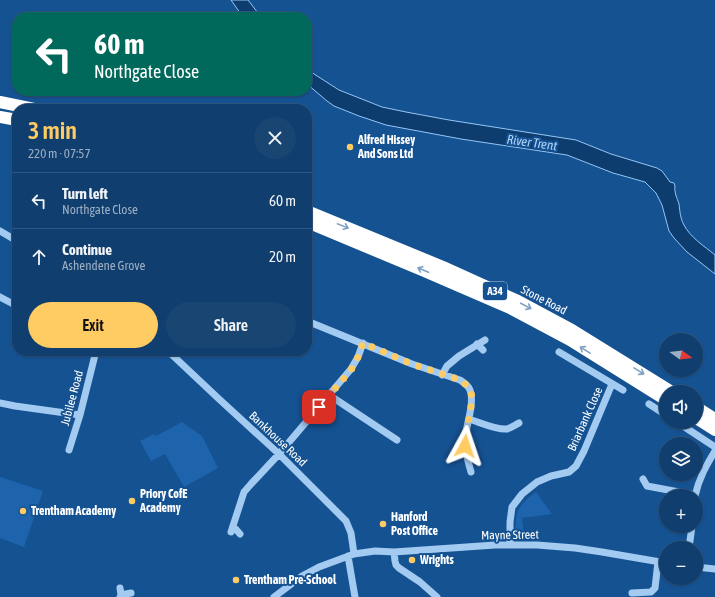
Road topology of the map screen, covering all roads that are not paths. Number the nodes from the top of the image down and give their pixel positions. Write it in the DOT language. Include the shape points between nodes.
graph roads {
  1 [pos="0,102"];
  2 [pos="12,104"];
  3 [pos="0,117"];
  4 [pos="12,119"];
  5 [pos="312,213"];
  6 [pos="312,224"];
  7 [pos="0,231"];
  8 [pos="12,238"];
  9 [pos="460,281"];
  10 [pos="0,297"];
  11 [pos="12,303"];
  12 [pos="312,323"];
  13 [pos="485,340"];
  14 [pos="363,343"];
  15 [pos="477,344"];
  16 [pos="482,350"];
  17 [pos="558,352"];
  18 [pos="95,356"];
  19 [pos="173,356"];
  20 [pos="442,375"];
  21 [pos="612,384"];
  22 [pos="661,385"];
  23 [pos="622,390"];
  24 [pos="329,395"];
  25 [pos="659,396"];
  26 [pos="0,403"];
  27 [pos="650,407"];
  28 [pos="703,411"];
  29 [pos="659,412"];
  30 [pos="80,415"];
  31 [pos="469,419"];
  32 [pos="715,419"];
  33 [pos="703,422"];
  34 [pos="519,423"];
  35 [pos="688,429"];
  36 [pos="715,430"];
  37 [pos="397,440"];
  38 [pos="715,447"];
  39 [pos="69,450"];
  40 [pos="715,451"];
  41 [pos="279,454"];
  42 [pos="472,472"];
  43 [pos="644,485"];
  44 [pos="663,489"];
  45 [pos="696,489"];
  46 [pos="240,534"];
  47 [pos="510,544"];
  48 [pos="394,552"];
  49 [pos="351,555"];
  50 [pos="658,562"];
  51 [pos="703,568"];
  52 [pos="715,569"];
  53 [pos="120,588"];
  54 [pos="130,593"];
  55 [pos="632,593"];
  56 [pos="121,596"];
  57 [pos="274,597"];
  58 [pos="355,597"];
  59 [pos="437,597"];
  1 -- 2 [label="highway"];
  3 -- 4 [label="highway"];
  5 -- 9 [label="highway, Stone Road / A34, one-way" via="368,236"];
  9 -- 6 [label="highway, Stone Road / A34, one-way"];
  7 -- 8 [label="street"];
  9 -- 22 [label="highway, Stone Road / A34, one-way" via="518,301 572,330"];
  25 -- 9 [label="highway, Stone Road / A34, one-way" via="570,340"];
  10 -- 11 [label="street"];
  12 -- 14 [label="street"];
  13 -- 15 [label="street"];
  14 -- 20 [label="street"];
  14 -- 24 [label="street" via="351,370"];
  15 -- 16 [label="street"];
  15 -- 20 [label="street" via="447,366"];
  17 -- 21 [label="street, Briarbank Close"];
  18 -- 30 [label="street, Jubilee Road"];
  19 -- 41 [label="street, Bankhouse Road"];
  20 -- 31 [label="street" via="460,380 470,389 472,396"];
  21 -- 23 [label="street, Briarbank Close"];
  21 -- 47 [label="street, Briarbank Close" via="576,466 569,472 537,482 522,494 512,507"];
  24 -- 37 [label="street"];
  24 -- 41 [label="street"];
  26 -- 30 [label="street"];
  27 -- 29 [label="street"];
  28 -- 32 [label="highway"];
  30 -- 39 [label="street, Jubilee Road"];
  31 -- 34 [label="street" via="506,429"];
  31 -- 42 [label="street" via="465,438 466,455"];
  33 -- 36 [label="highway"];
  35 -- 38 [label="street"];
  40 -- 45 [label="street" via="703,471"];
  41 -- 46 [label="street" via="244,492 232,529"];
  41 -- 49 [label="street, Bankhouse Road" via="346,522 351,533"];
  43 -- 44 [label="street"];
  47 -- 48 [label="street, Mayne Street"];
  47 -- 50 [label="street, Mayne Street" via="575,548"];
  48 -- 49 [label="street, Mayne Street" via="375,551"];
  48 -- 59 [label="street" via="399,568"];
  49 -- 57 [label="street, Mayne Street" via="302,576"];
  49 -- 58 [label="street, Bankhouse Road"];
  50 -- 55 [label="street" via="655,588 651,592"];
  51 -- 52 [label="street"];
  53 -- 56 [label="street"];
  54 -- 56 [label="street"];
}
